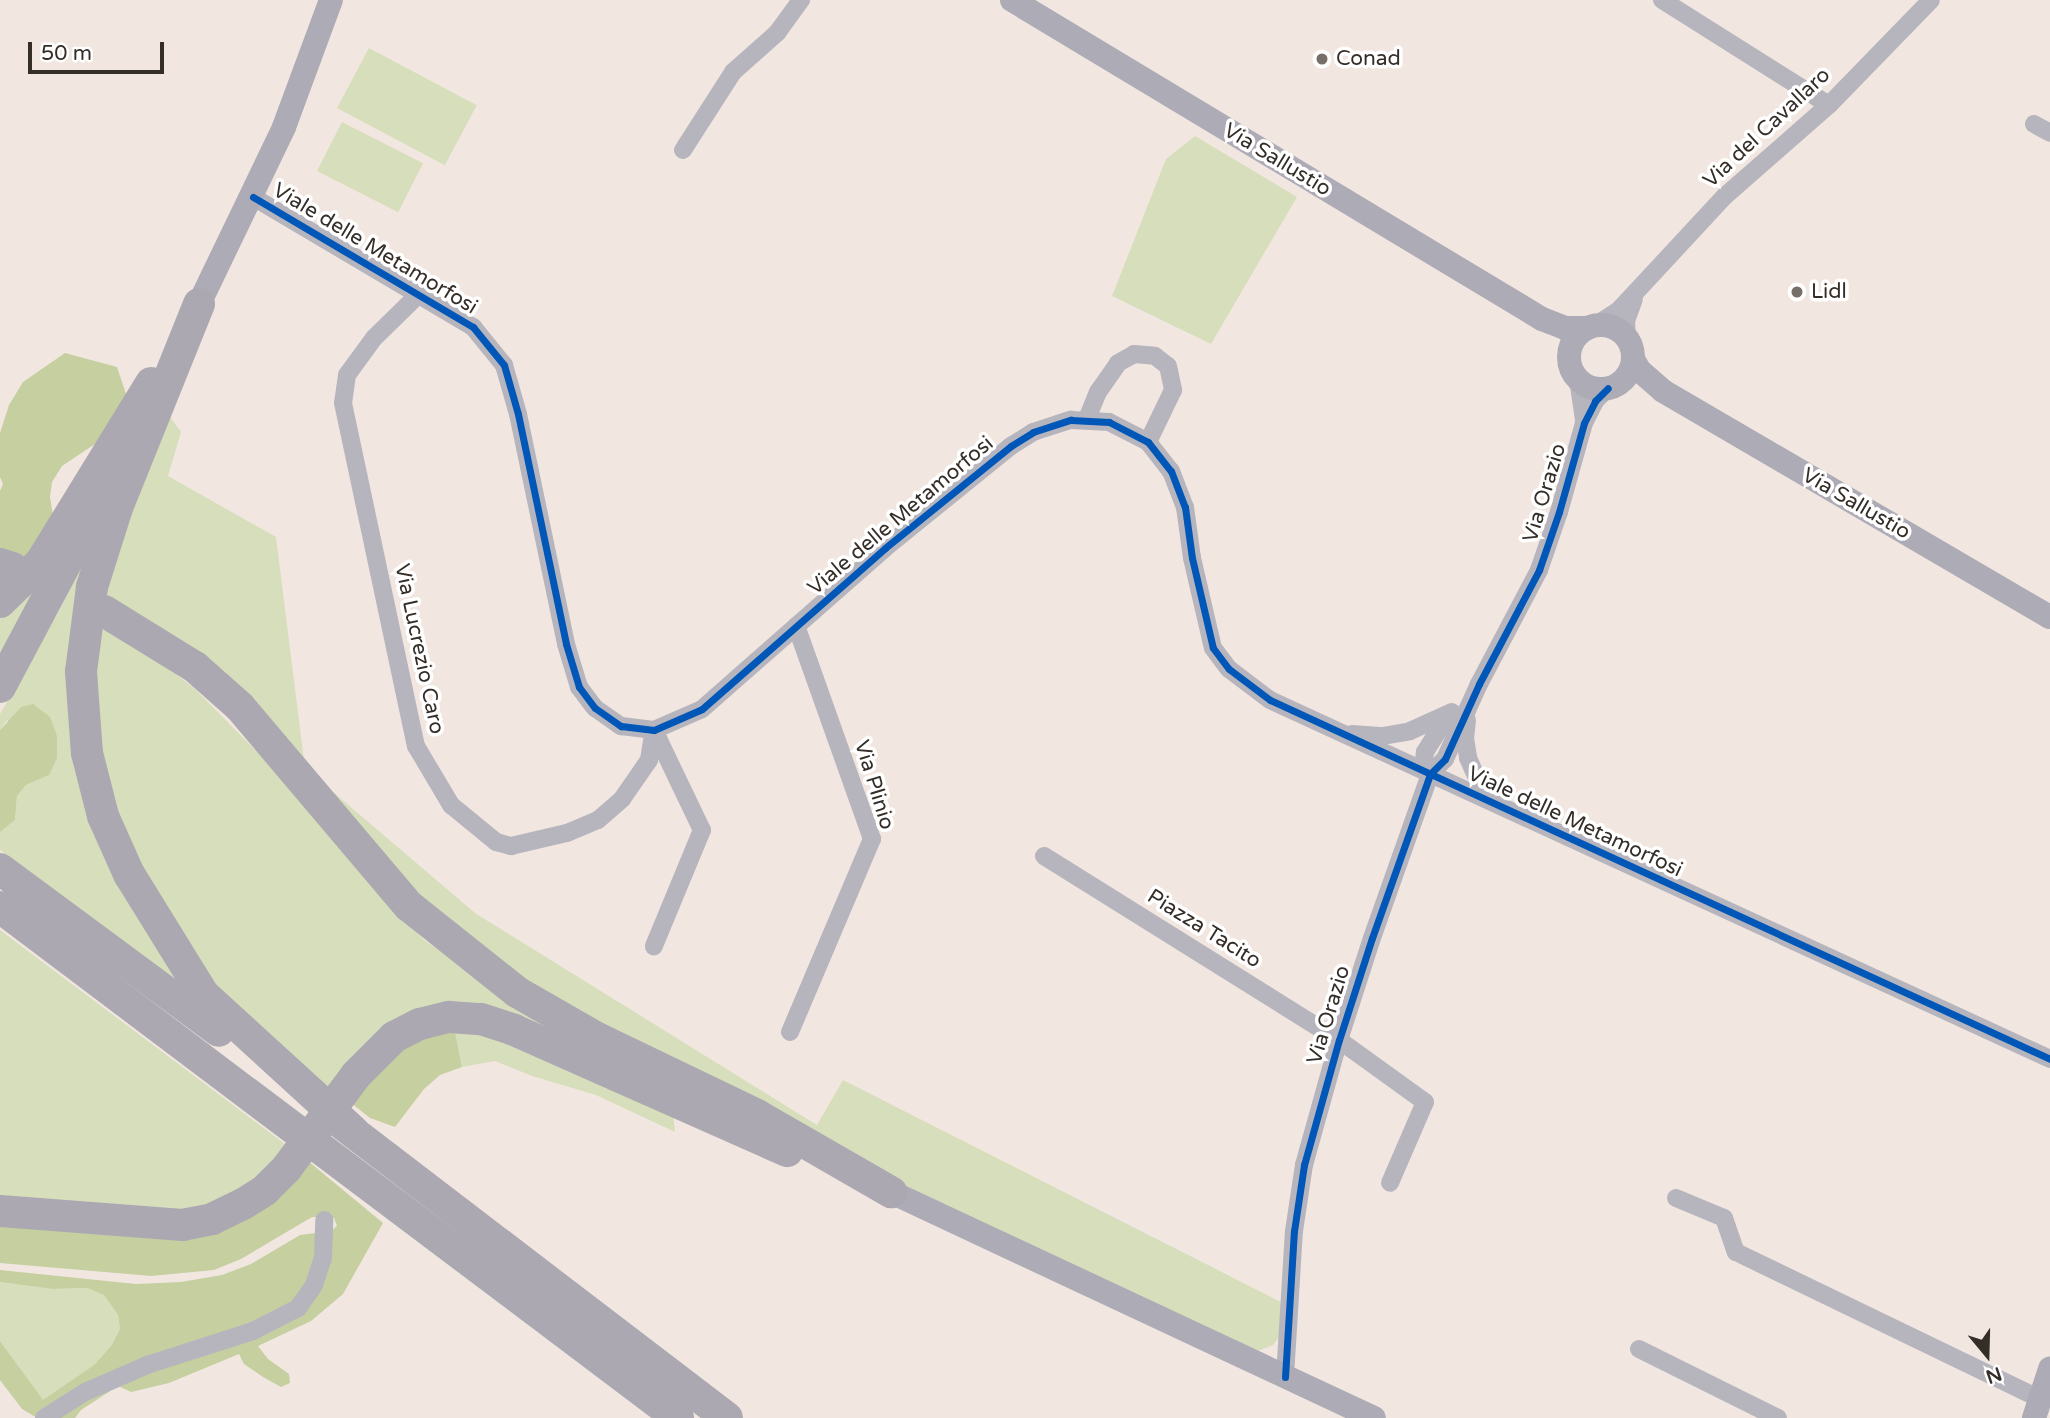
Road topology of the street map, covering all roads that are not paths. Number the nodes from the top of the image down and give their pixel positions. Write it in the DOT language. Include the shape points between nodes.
graph roads {
  1 [pos="331,0"];
  2 [pos="801,0"];
  3 [pos="1012,0"];
  4 [pos="1662,0"];
  5 [pos="1922,3"];
  6 [pos="1829,105"];
  7 [pos="2034,124"];
  8 [pos="2050,133"];
  9 [pos="683,150"];
  10 [pos="253,197"];
  11 [pos="420,293"];
  12 [pos="1637,293"];
  13 [pos="200,304"];
  14 [pos="1542,319"];
  15 [pos="1592,327"];
  16 [pos="1630,349"];
  17 [pos="1573,370"];
  18 [pos="1613,386"];
  19 [pos="1663,391"];
  20 [pos="1087,419"];
  21 [pos="1584,423"];
  22 [pos="1147,442"];
  23 [pos="0,602"];
  24 [pos="104,611"];
  25 [pos="2050,617"];
  26 [pos="796,626"];
  27 [pos="0,687"];
  28 [pos="1460,711"];
  29 [pos="654,730"];
  30 [pos="1334,730"];
  31 [pos="1430,774"];
  32 [pos="1494,804"];
  33 [pos="1044,856"];
  34 [pos="0,869"];
  35 [pos="0,907"];
  36 [pos="654,946"];
  37 [pos="790,1032"];
  38 [pos="1339,1040"];
  39 [pos="2050,1059"];
  40 [pos="353,1131"];
  41 [pos="1390,1183"];
  42 [pos="891,1192"];
  43 [pos="1676,1198"];
  44 [pos="0,1211"];
  45 [pos="324,1220"];
  46 [pos="1639,1349"];
  47 [pos="2050,1369"];
  48 [pos="1285,1377"];
  49 [pos="2037,1409"];
  50 [pos="44,1418"];
  51 [pos="678,1418"];
  52 [pos="727,1418"];
  53 [pos="1374,1418"];
  54 [pos="1778,1418"];
  1 -- 10 [label="street"];
  2 -- 9 [label="street" via="777,33 733,72"];
  3 -- 14 [label="street, Via Sallustio"];
  4 -- 6 [label="street"];
  5 -- 6 [label="street, Via del Cavallaro"];
  6 -- 12 [label="street, Via del Cavallaro" via="1726,196"];
  7 -- 8 [label="street"];
  10 -- 11 [label="street, Viale delle Metamorfosi"];
  10 -- 13 [label="street"];
  11 -- 29 [label="street, Viale delle Metamorfosi" via="474,327 504,365 579,687 595,708 621,726"];
  11 -- 29 [label="street, Via Lucrezio Caro" via="374,338 346,375 343,403 416,747 451,805 496,842 511,846 567,833 598,820 622,799 649,760"];
  12 -- 15 [label="street, Via del Cavallaro"];
  12 -- 16 [label="street, Via del Cavallaro" via="1628,312"];
  13 -- 23 [label="highway" via="41,562"];
  13 -- 27 [label="highway"];
  13 -- 40 [label="highway" via="117,508 92,587 81,672 87,753 103,816 130,874 203,994"];
  14 -- 15 [label="street, Via Sallustio" via="1565,328"];
  14 -- 17 [label="street, Via Sallustio" via="1558,337"];
  15 -- 16 [label="street" via="1614,328"];
  15 -- 17 [label="street" via="1573,342"];
  16 -- 18 [label="street" via="1631,369"];
  16 -- 19 [label="street, Via Sallustio" via="1639,370"];
  17 -- 18 [label="street" via="1586,386"];
  17 -- 21 [label="street, Via Orazio"];
  18 -- 19 [label="street, Via Sallustio" via="1646,385"];
  18 -- 21 [label="street, Via Orazio" via="1595,401"];
  19 -- 25 [label="street, Via Sallustio"];
  20 -- 22 [label="street, Viale delle Metamorfosi" via="1108,422"];
  20 -- 22 [label="street" via="1118,363 1134,354 1155,356 1168,366 1173,390"];
  20 -- 26 [label="street, Viale delle Metamorfosi" via="1054,424 1011,446"];
  21 -- 28 [label="street, Via Orazio" via="1539,570"];
  22 -- 30 [label="street, Viale delle Metamorfosi" via="1161,454 1180,488 1213,648 1229,669 1270,700"];
  24 -- 42 [label="highway" via="195,667 240,707 410,906 517,992 597,1038 757,1115"];
  26 -- 29 [label="street, Viale delle Metamorfosi" via="702,709"];
  26 -- 37 [label="street, Via Plinio" via="872,839"];
  28 -- 30 [label="street" via="1410,731 1383,736"];
  28 -- 31 [label="street, Via Orazio" via="1445,759"];
  28 -- 32 [label="street, Via Orazio" via="1468,758"];
  29 -- 36 [label="street" via="702,830"];
  30 -- 31 [label="street, Viale delle Metamorfosi"];
  31 -- 32 [label="street, Viale delle Metamorfosi"];
  31 -- 38 [label="street, Via Orazio"];
  32 -- 39 [label="street, Viale delle Metamorfosi"];
  33 -- 38 [label="street, Piazza Tacito"];
  34 -- 40 [label="highway"];
  35 -- 51 [label="highway"];
  38 -- 41 [label="street, Piazza Tacito" via="1425,1102"];
  38 -- 48 [label="street, Via Orazio" via="1298,1198"];
  40 -- 52 [label="highway"];
  42 -- 44 [label="highway, bridge" via="739,1131 514,1030 481,1019 449,1017 394,1037 356,1075 265,1190 212,1219 182,1225"];
  42 -- 48 [label="street"];
  43 -- 49 [label="street" via="1724,1218 1736,1252"];
  45 -- 50 [label="street" via="323,1258 314,1285 298,1308 253,1331 147,1365 85,1392"];
  46 -- 54 [label="street"];
  47 -- 49 [label="street"];
  48 -- 53 [label="street"];
}
